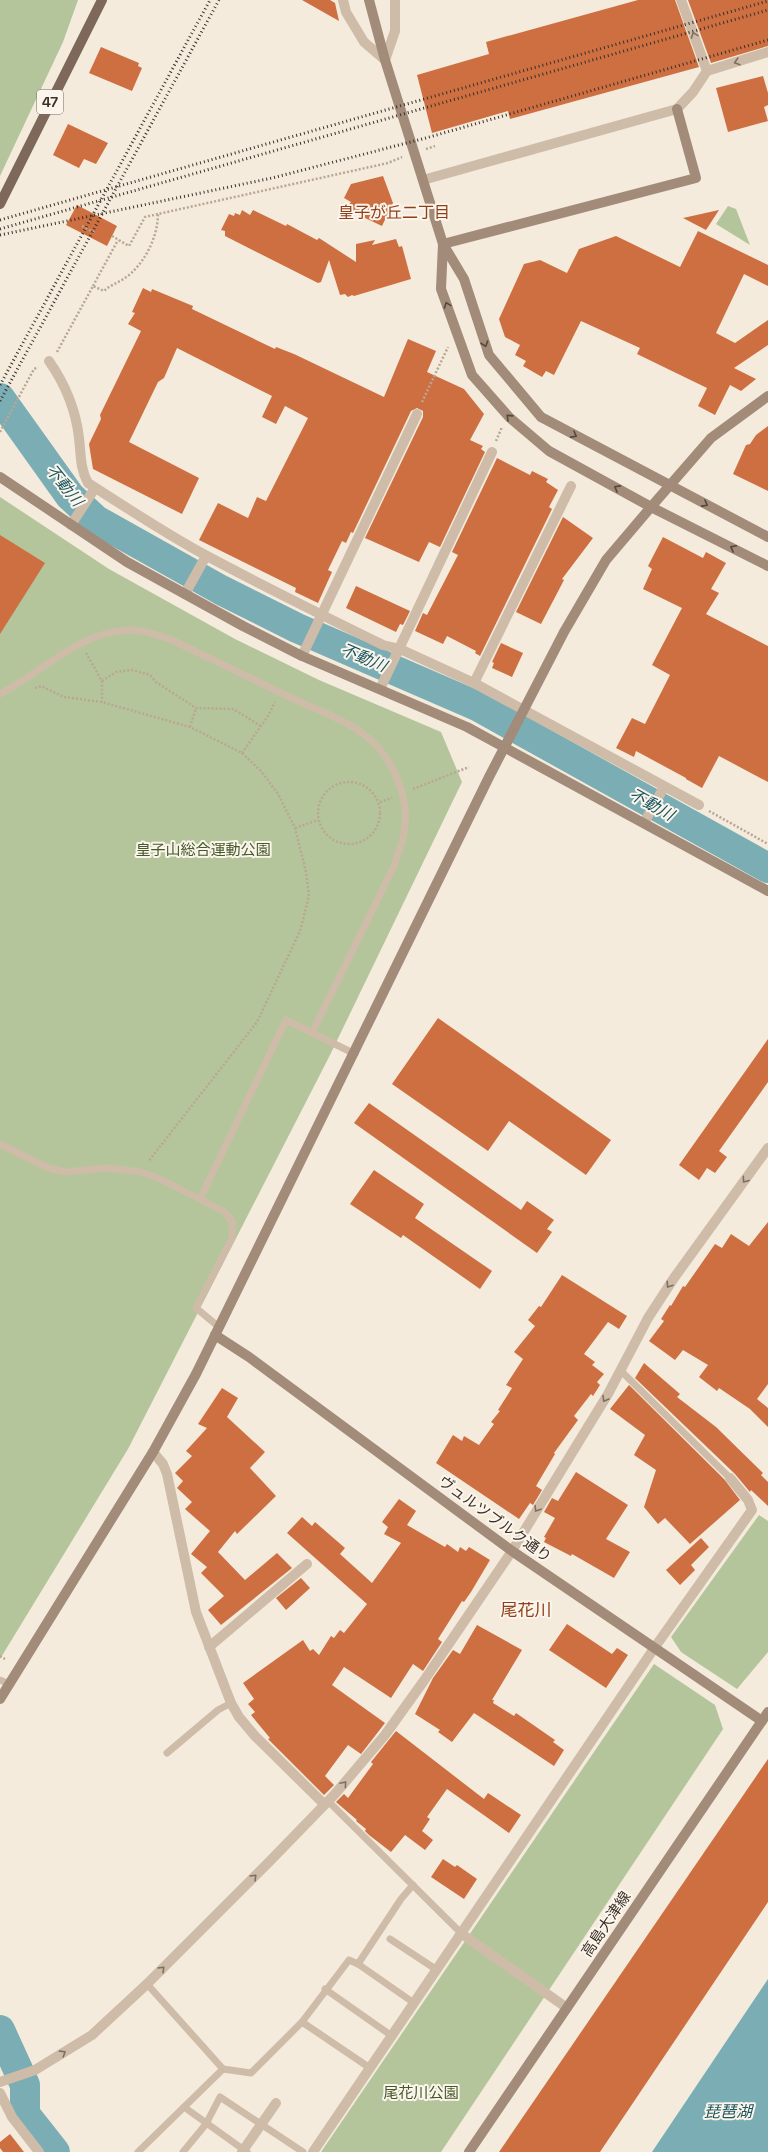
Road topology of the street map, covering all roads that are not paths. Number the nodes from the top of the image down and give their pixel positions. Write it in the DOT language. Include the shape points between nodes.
graph roads {
  1 [pos="102,0"];
  2 [pos="343,0"];
  3 [pos="369,0"];
  4 [pos="395,0"];
  5 [pos="681,0"];
  6 [pos="768,52"];
  7 [pos="386,60"];
  8 [pos="707,71"];
  9 [pos="677,109"];
  10 [pos="423,180"];
  11 [pos="0,204"];
  12 [pos="443,244"];
  13 [pos="49,361"];
  14 [pos="768,396"];
  15 [pos="417,414"];
  16 [pos="492,452"];
  17 [pos="0,477"];
  18 [pos="571,486"];
  19 [pos="670,486"];
  20 [pos="95,489"];
  21 [pos="651,507"];
  22 [pos="71,524"];
  23 [pos="768,537"];
  24 [pos="205,556"];
  25 [pos="768,566"];
  26 [pos="185,593"];
  27 [pos="320,615"];
  28 [pos="400,650"];
  29 [pos="302,655"];
  30 [pos="474,683"];
  31 [pos="381,688"];
  32 [pos="0,694"];
  33 [pos="524,710"];
  34 [pos="507,743"];
  35 [pos="664,787"];
  36 [pos="699,805"];
  37 [pos="644,823"];
  38 [pos="768,891"];
  39 [pos="312,1033"];
  40 [pos="355,1054"];
  41 [pos="0,1144"];
  42 [pos="768,1148"];
  43 [pos="200,1199"];
  44 [pos="217,1331"];
  45 [pos="620,1370"];
  46 [pos="153,1452"];
  47 [pos="730,1478"];
  48 [pos="512,1551"];
  49 [pos="308,1564"];
  50 [pos="209,1647"];
  51 [pos="655,1647"];
  52 [pos="0,1680"];
  53 [pos="9,1684"];
  54 [pos="1,1696"];
  55 [pos="231,1703"];
  56 [pos="768,1712"];
  57 [pos="762,1721"];
  58 [pos="167,1753"];
  59 [pos="326,1803"];
  60 [pos="413,1885"];
  61 [pos="462,1934"];
  62 [pos="390,1939"];
  63 [pos="358,1964"];
  64 [pos="437,1970"];
  65 [pos="147,1984"];
  66 [pos="325,1990"];
  67 [pos="414,2003"];
  68 [pos="567,2008"];
  69 [pos="302,2022"];
  70 [pos="392,2036"];
  71 [pos="370,2068"];
  72 [pos="223,2069"];
  73 [pos="0,2082"];
  74 [pos="0,2093"];
  75 [pos="276,2103"];
  76 [pos="184,2107"];
  77 [pos="206,2124"];
  78 [pos="261,2124"];
  79 [pos="186,2150"];
  80 [pos="141,2151"];
  81 [pos="244,2151"];
  82 [pos="39,2152"];
  83 [pos="195,2152"];
  84 [pos="303,2152"];
  85 [pos="313,2152"];
  86 [pos="469,2152"];
  1 -- 11 [label="main road, 47"];
  2 -- 7 [label="street" via="346,12 364,42"];
  3 -- 7 [label="street"];
  4 -- 7 [label="street" via="396,31"];
  8 -- 5 [label="street, one-way"];
  6 -- 8 [label="street, one-way"];
  7 -- 10 [label="street"];
  8 -- 9 [label="street" via="693,92"];
  9 -- 10 [label="street"];
  9 -- 12 [label="street" via="696,178"];
  10 -- 12 [label="street"];
  12 -- 19 [label="street, one-way" via="464,279 489,355 541,417"];
  21 -- 12 [label="street, one-way" via="550,451 508,416 472,375 441,289"];
  13 -- 20 [label="street" via="70,400 79,437 82,474"];
  14 -- 19 [label="street" via="711,438"];
  15 -- 27 [label="street"];
  16 -- 28 [label="street"];
  17 -- 22 [label="street"];
  18 -- 30 [label="street"];
  19 -- 21 [label="street"];
  19 -- 23 [label="street, one-way"];
  20 -- 22 [label="street"];
  20 -- 24 [label="street"];
  25 -- 21 [label="street, one-way"];
  21 -- 33 [label="street" via="606,560 564,632"];
  22 -- 26 [label="street" via="127,562"];
  24 -- 26 [label="street"];
  24 -- 27 [label="street"];
  26 -- 29 [label="street" via="243,626"];
  27 -- 28 [label="street" via="383,645"];
  27 -- 29 [label="street"];
  28 -- 30 [label="street"];
  28 -- 31 [label="street"];
  29 -- 31 [label="street"];
  30 -- 33 [label="street"];
  31 -- 34 [label="street"];
  32 -- 39 [label="lane" via="81,643 110,632 131,630 174,641 280,692 363,733 381,751 393,768 403,793 404,837 395,864"];
  33 -- 34 [label="street"];
  33 -- 35 [label="street"];
  34 -- 37 [label="street"];
  34 -- 40 [label="street"];
  35 -- 36 [label="street"];
  35 -- 37 [label="street"];
  37 -- 38 [label="street"];
  39 -- 40 [label="lane"];
  39 -- 43 [label="lane" via="286,1020"];
  40 -- 44 [label="street"];
  41 -- 43 [label="lane" via="48,1168 66,1172 107,1168 140,1172"];
  42 -- 45 [label="street, one-way" via="674,1278 648,1318"];
  43 -- 44 [label="lane" via="225,1212 233,1223 232,1238 196,1308"];
  44 -- 46 [label="street"];
  44 -- 48 [label="street, ヴュルツブルク通り"];
  45 -- 47 [label="lane"];
  45 -- 48 [label="street, one-way"];
  46 -- 50 [label="street" via="167,1474 196,1612"];
  46 -- 53 [label="street"];
  47 -- 51 [label="street" via="748,1500 752,1510"];
  48 -- 51 [label="street, ヴュルツブルク通り"];
  59 -- 48 [label="street, one-way" via="389,1729"];
  49 -- 50 [label="street"];
  50 -- 55 [label="street"];
  51 -- 57 [label="street, ヴュルツブルク通り"];
  51 -- 61 [label="street"];
  52 -- 53 [label="lane"];
  53 -- 54 [label="street"];
  55 -- 58 [label="lane" via="218,1710"];
  55 -- 59 [label="street" via="255,1736"];
  56 -- 57 [label="street, 高島大津線"];
  57 -- 68 [label="street, 高島大津線"];
  59 -- 60 [label="lane"];
  65 -- 59 [label="street, one-way"];
  60 -- 61 [label="lane"];
  60 -- 63 [label="lane"];
  61 -- 64 [label="street"];
  61 -- 68 [label="street"];
  62 -- 64 [label="lane"];
  63 -- 66 [label="lane" via="349,1960"];
  63 -- 67 [label="lane"];
  64 -- 67 [label="street"];
  65 -- 72 [label="lane"];
  73 -- 65 [label="street, one-way" via="29,2072 92,2035"];
  66 -- 69 [label="lane"];
  66 -- 70 [label="lane"];
  67 -- 70 [label="street"];
  68 -- 86 [label="street, 高島大津線"];
  69 -- 71 [label="lane"];
  69 -- 72 [label="lane" via="251,2073"];
  70 -- 71 [label="street"];
  71 -- 85 [label="street"];
  72 -- 76 [label="lane"];
  74 -- 82 [label="street" via="12,2116"];
  75 -- 78 [label="street"];
  76 -- 77 [label="lane"];
  76 -- 80 [label="lane"];
  77 -- 78 [label="lane" via="220,2097"];
  77 -- 79 [label="lane"];
  77 -- 81 [label="lane"];
  78 -- 81 [label="street"];
  78 -- 84 [label="lane"];
  79 -- 83 [label="lane"];
}
